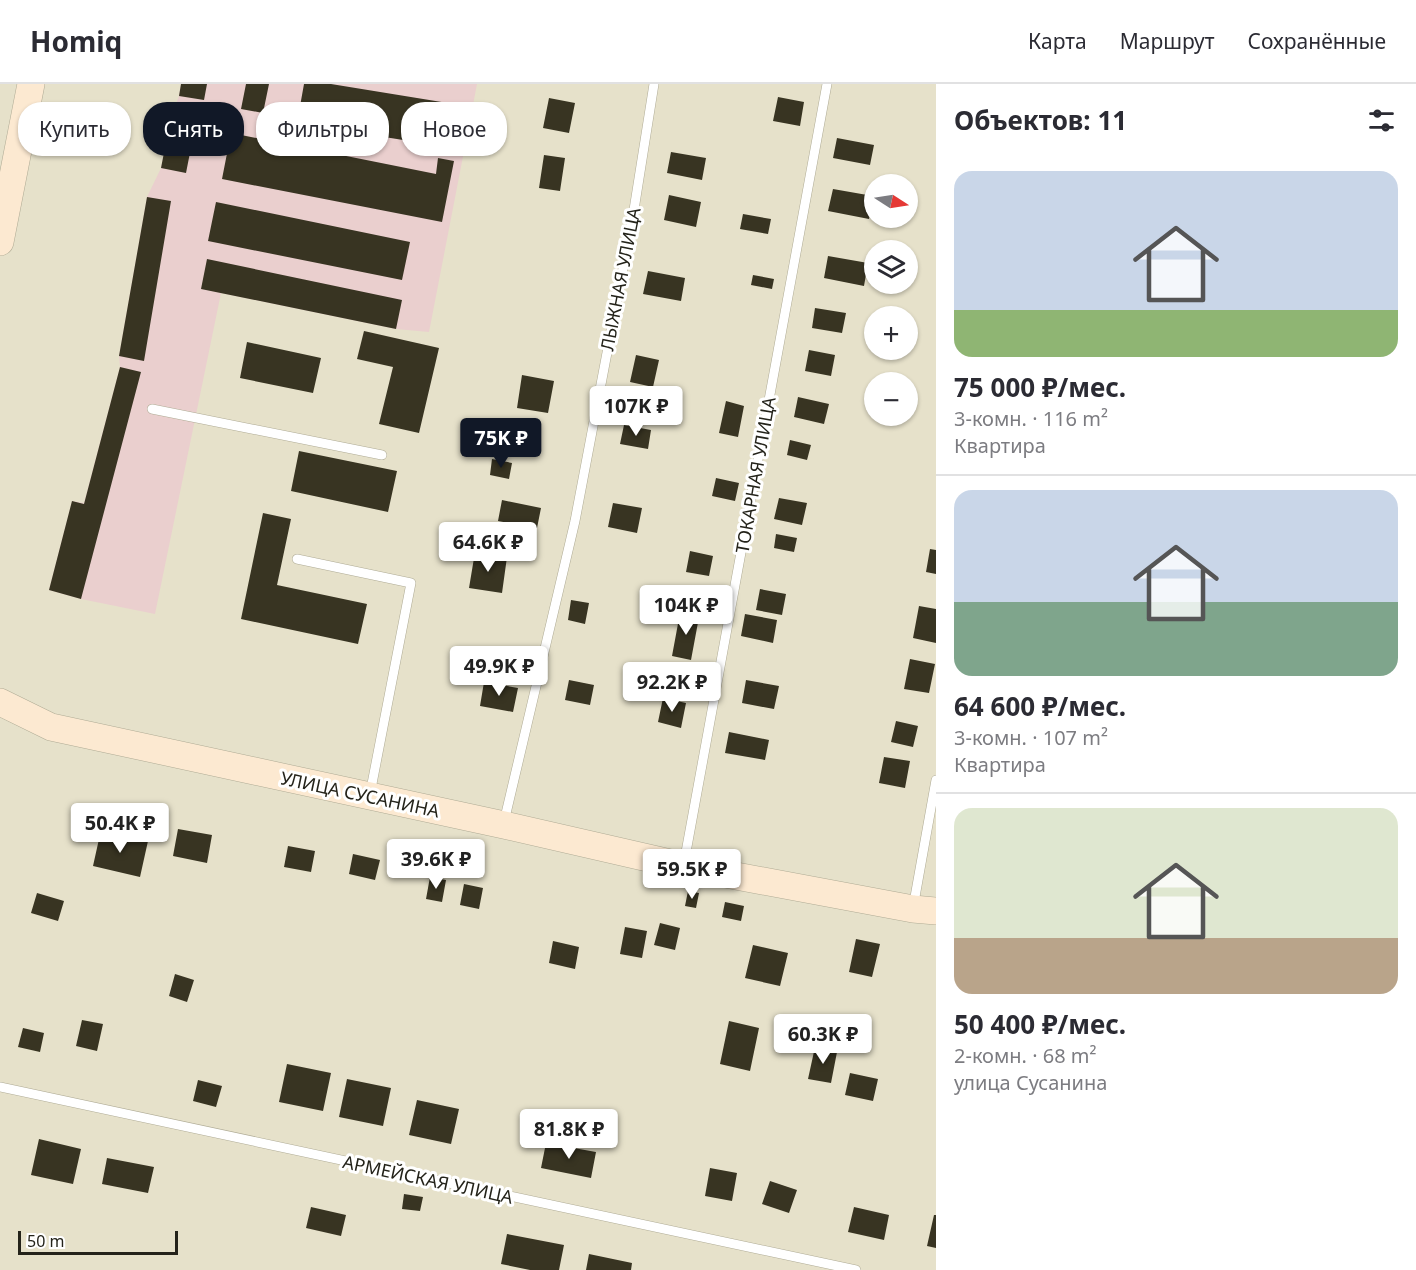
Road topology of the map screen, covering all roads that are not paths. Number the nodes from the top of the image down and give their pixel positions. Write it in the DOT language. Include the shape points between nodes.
graph roads {
  1 [pos="31,84"];
  2 [pos="654,84"];
  3 [pos="827,84"];
  4 [pos="0,242"];
  5 [pos="152,410"];
  6 [pos="382,455"];
  7 [pos="297,559"];
  8 [pos="0,702"];
  9 [pos="936,780"];
  10 [pos="369,796"];
  11 [pos="504,825"];
  12 [pos="683,866"];
  13 [pos="925,910"];
  14 [pos="0,1087"];
  15 [pos="856,1270"];
  1 -- 4 [label="street" via="11,165"];
  2 -- 11 [label="lane, ЛЫЖНАЯ УЛИЦА" via="575,521"];
  3 -- 12 [label="lane, ТОКАРНАЯ УЛИЦА"];
  5 -- 6 [label="lane"];
  7 -- 10 [label="lane" via="411,583"];
  8 -- 10 [label="street, УЛИЦА СУСАНИНА" via="51,727"];
  9 -- 13 [label="lane"];
  10 -- 11 [label="street, УЛИЦА СУСАНИНА"];
  11 -- 12 [label="street, УЛИЦА СУСАНИНА"];
  12 -- 13 [label="street, УЛИЦА СУСАНИНА"];
  14 -- 15 [label="lane, АРМЕЙСКАЯ УЛИЦА"];
}
